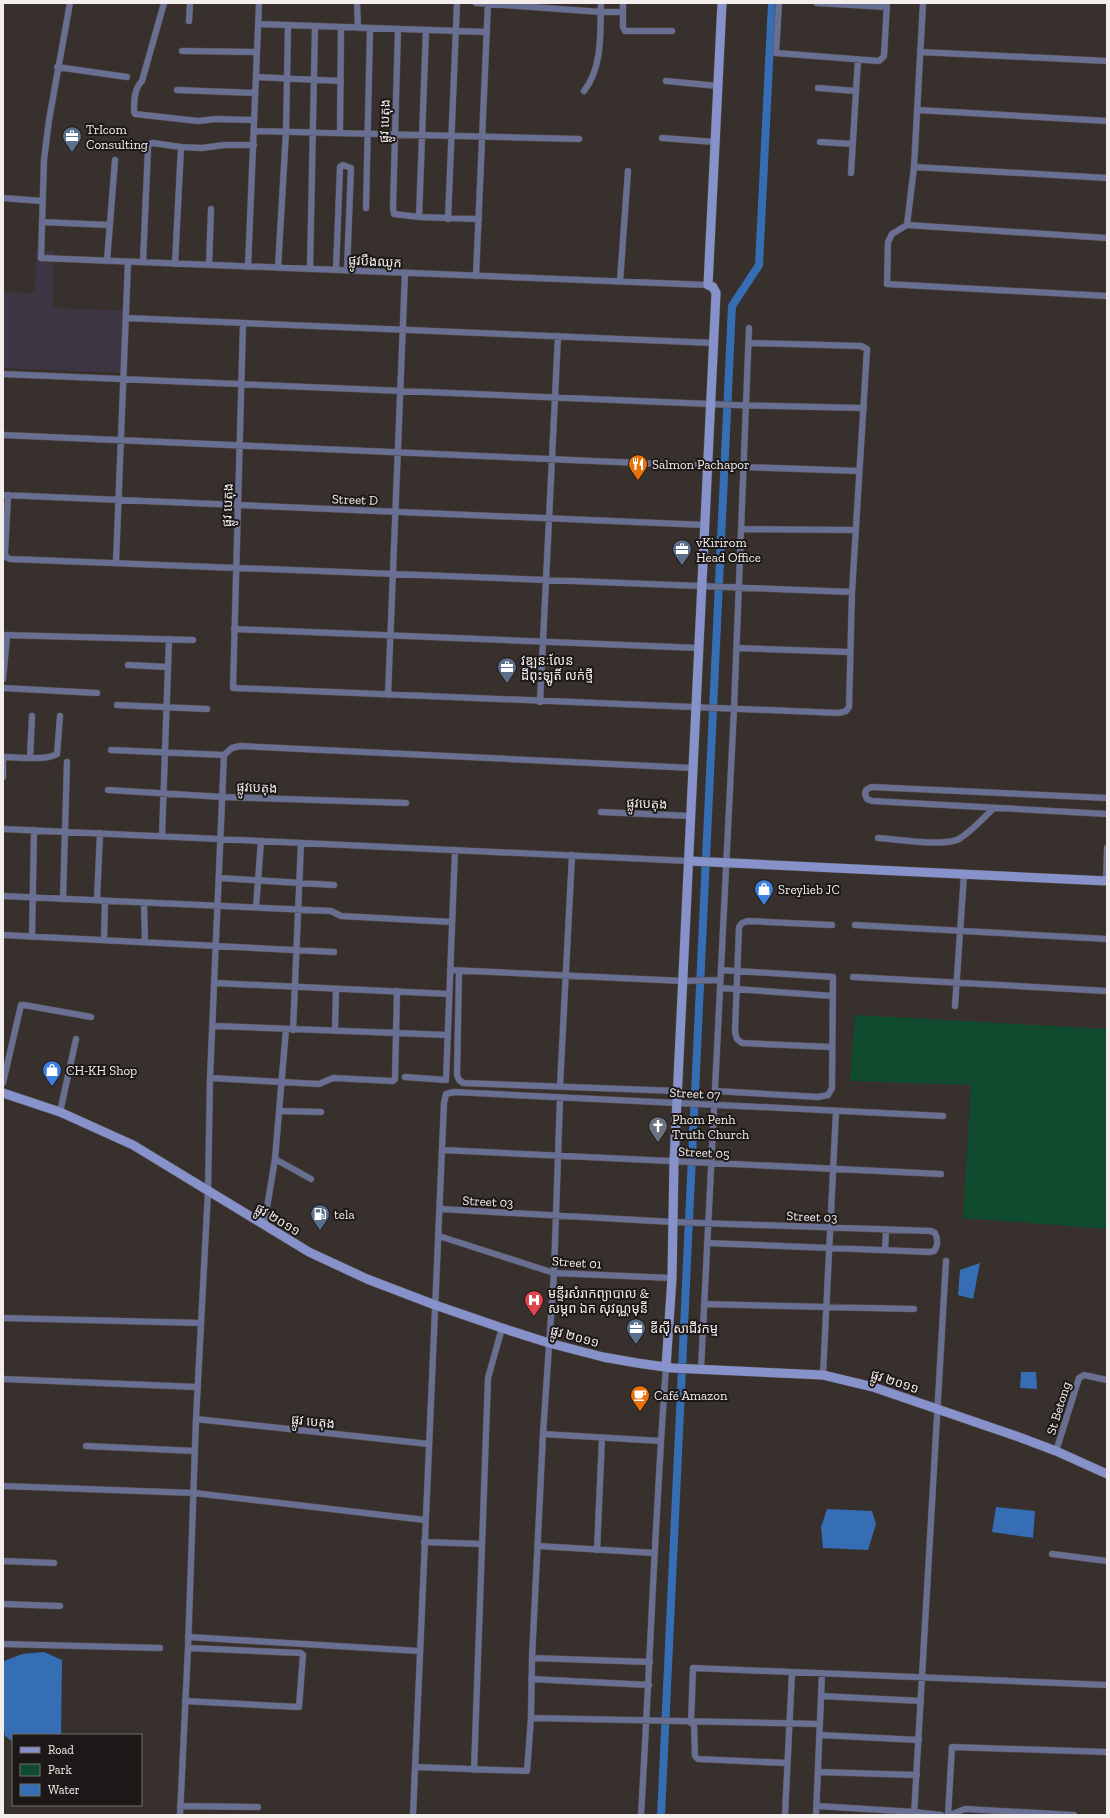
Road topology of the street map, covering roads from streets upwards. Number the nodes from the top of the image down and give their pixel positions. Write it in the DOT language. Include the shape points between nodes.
graph roads {
  1 [pos="70,3"];
  2 [pos="164,3"];
  3 [pos="190,3"];
  4 [pos="259,3"];
  5 [pos="357,3"];
  6 [pos="457,3"];
  7 [pos="476,3"];
  8 [pos="488,3"];
  9 [pos="602,3"];
  10 [pos="624,3"];
  11 [pos="722,3"];
  12 [pos="778,3"];
  13 [pos="817,3"];
  14 [pos="923,3"];
  15 [pos="530,4"];
  16 [pos="887,5"];
  17 [pos="566,6"];
  18 [pos="601,12"];
  19 [pos="623,12"];
  20 [pos="189,21"];
  21 [pos="258,24"];
  22 [pos="288,25"];
  23 [pos="315,26"];
  24 [pos="342,27"];
  25 [pos="358,28"];
  26 [pos="370,28"];
  27 [pos="398,29"];
  28 [pos="426,30"];
  29 [pos="456,31"];
  30 [pos="672,31"];
  31 [pos="487,32"];
  32 [pos="182,51"];
  33 [pos="257,52"];
  34 [pos="920,52"];
  35 [pos="858,59"];
  36 [pos="1107,61"];
  37 [pos="57,67"];
  38 [pos="127,77"];
  39 [pos="256,77"];
  40 [pos="287,79"];
  41 [pos="314,80"];
  42 [pos="341,81"];
  43 [pos="666,81"];
  44 [pos="718,86"];
  45 [pos="818,88"];
  46 [pos="177,90"];
  47 [pos="584,91"];
  48 [pos="856,91"];
  49 [pos="255,93"];
  50 [pos="917,110"];
  51 [pos="254,120"];
  52 [pos="1107,120"];
  53 [pos="254,131"];
  54 [pos="286,132"];
  55 [pos="313,132"];
  56 [pos="340,133"];
  57 [pos="366,134"];
  58 [pos="395,134"];
  59 [pos="423,135"];
  60 [pos="452,136"];
  61 [pos="482,137"];
  62 [pos="662,138"];
  63 [pos="579,139"];
  64 [pos="715,142"];
  65 [pos="820,142"];
  66 [pos="853,144"];
  67 [pos="254,145"];
  68 [pos="181,147"];
  69 [pos="115,160"];
  70 [pos="914,167"];
  71 [pos="628,171"];
  72 [pos="851,173"];
  73 [pos="1107,178"];
  74 [pos="3,198"];
  75 [pos="42,201"];
  76 [pos="366,208"];
  77 [pos="211,209"];
  78 [pos="419,217"];
  79 [pos="448,219"];
  80 [pos="478,219"];
  81 [pos="42,222"];
  82 [pos="109,225"];
  83 [pos="908,226"];
  84 [pos="1107,238"];
  85 [pos="107,261"];
  86 [pos="128,262"];
  87 [pos="143,262"];
  88 [pos="175,264"];
  89 [pos="209,265"];
  90 [pos="248,267"];
  91 [pos="278,268"];
  92 [pos="310,269"];
  93 [pos="336,270"];
  94 [pos="347,270"];
  95 [pos="405,273"];
  96 [pos="476,276"];
  97 [pos="620,282"];
  98 [pos="708,285"];
  99 [pos="1107,296"];
  100 [pos="126,318"];
  101 [pos="242,323"];
  102 [pos="749,328"];
  103 [pos="403,330"];
  104 [pos="558,336"];
  105 [pos="714,343"];
  106 [pos="749,343"];
  107 [pos="3,374"];
  108 [pos="123,379"];
  109 [pos="241,384"];
  110 [pos="400,390"];
  111 [pos="554,397"];
  112 [pos="713,404"];
  113 [pos="745,405"];
  114 [pos="864,408"];
  115 [pos="3,435"];
  116 [pos="121,440"];
  117 [pos="239,446"];
  118 [pos="398,452"];
  119 [pos="552,459"];
  120 [pos="708,466"];
  121 [pos="744,467"];
  122 [pos="859,470"];
  123 [pos="6,495"];
  124 [pos="118,500"];
  125 [pos="238,505"];
  126 [pos="395,512"];
  127 [pos="549,519"];
  128 [pos="705,525"];
  129 [pos="741,529"];
  130 [pos="856,530"];
  131 [pos="116,562"];
  132 [pos="236,567"];
  133 [pos="393,573"];
  134 [pos="546,579"];
  135 [pos="704,585"];
  136 [pos="737,587"];
  137 [pos="852,592"];
  138 [pos="234,629"];
  139 [pos="5,635"];
  140 [pos="390,635"];
  141 [pos="169,639"];
  142 [pos="193,640"];
  143 [pos="543,641"];
  144 [pos="699,648"];
  145 [pos="737,648"];
  146 [pos="849,652"];
  147 [pos="128,665"];
  148 [pos="168,667"];
  149 [pos="3,679"];
  150 [pos="3,688"];
  151 [pos="97,693"];
  152 [pos="388,696"];
  153 [pos="540,702"];
  154 [pos="117,705"];
  155 [pos="167,707"];
  156 [pos="699,708"];
  157 [pos="207,709"];
  158 [pos="734,709"];
  159 [pos="32,716"];
  160 [pos="60,716"];
  161 [pos="110,750"];
  162 [pos="165,752"];
  163 [pos="224,755"];
  164 [pos="3,757"];
  165 [pos="30,758"];
  166 [pos="3,760"];
  167 [pos="67,762"];
  168 [pos="3,768"];
  169 [pos="693,768"];
  170 [pos="3,777"];
  171 [pos="108,790"];
  172 [pos="164,792"];
  173 [pos="223,797"];
  174 [pos="1107,798"];
  175 [pos="406,802"];
  176 [pos="994,808"];
  177 [pos="601,812"];
  178 [pos="1107,814"];
  179 [pos="691,816"];
  180 [pos="3,829"];
  181 [pos="34,830"];
  182 [pos="65,832"];
  183 [pos="100,833"];
  184 [pos="162,836"];
  185 [pos="878,838"];
  186 [pos="221,839"];
  187 [pos="261,841"];
  188 [pos="301,843"];
  189 [pos="1107,848"];
  190 [pos="455,850"];
  191 [pos="572,855"];
  192 [pos="693,861"];
  193 [pos="724,863"];
  194 [pos="964,874"];
  195 [pos="219,878"];
  196 [pos="258,881"];
  197 [pos="1106,881"];
  198 [pos="300,883"];
  199 [pos="334,885"];
  200 [pos="3,896"];
  201 [pos="33,898"];
  202 [pos="63,899"];
  203 [pos="97,900"];
  204 [pos="105,901"];
  205 [pos="144,902"];
  206 [pos="218,906"];
  207 [pos="256,908"];
  208 [pos="299,909"];
  209 [pos="452,922"];
  210 [pos="832,925"];
  211 [pos="855,926"];
  212 [pos="960,931"];
  213 [pos="3,935"];
  214 [pos="32,936"];
  215 [pos="1107,939"];
  216 [pos="104,940"];
  217 [pos="145,942"];
  218 [pos="217,946"];
  219 [pos="296,950"];
  220 [pos="334,952"];
  221 [pos="450,970"];
  222 [pos="721,970"];
  223 [pos="459,971"];
  224 [pos="738,971"];
  225 [pos="564,976"];
  226 [pos="853,977"];
  227 [pos="717,980"];
  228 [pos="687,981"];
  229 [pos="215,983"];
  230 [pos="957,983"];
  231 [pos="295,987"];
  232 [pos="720,988"];
  233 [pos="336,989"];
  234 [pos="737,990"];
  235 [pos="397,991"];
  236 [pos="1107,991"];
  237 [pos="449,994"];
  238 [pos="833,996"];
  239 [pos="955,1006"];
  240 [pos="91,1017"];
  241 [pos="214,1026"];
  242 [pos="289,1029"];
  243 [pos="335,1031"];
  244 [pos="396,1034"];
  245 [pos="448,1035"];
  246 [pos="76,1040"];
  247 [pos="831,1047"];
  248 [pos="210,1078"];
  249 [pos="405,1078"];
  250 [pos="282,1082"];
  251 [pos="3,1083"];
  252 [pos="560,1086"];
  253 [pos="715,1091"];
  254 [pos="678,1092"];
  255 [pos="3,1093"];
  256 [pos="560,1098"];
  257 [pos="680,1103"];
  258 [pos="714,1105"];
  259 [pos="280,1111"];
  260 [pos="836,1111"];
  261 [pos="60,1112"];
  262 [pos="321,1112"];
  263 [pos="943,1116"];
  264 [pos="443,1150"];
  265 [pos="558,1156"];
  266 [pos="275,1158"];
  267 [pos="677,1162"];
  268 [pos="709,1163"];
  269 [pos="833,1169"];
  270 [pos="941,1174"];
  271 [pos="311,1179"];
  272 [pos="208,1191"];
  273 [pos="440,1209"];
  274 [pos="556,1215"];
  275 [pos="675,1222"];
  276 [pos="707,1223"];
  277 [pos="264,1226"];
  278 [pos="830,1228"];
  279 [pos="886,1230"];
  280 [pos="439,1236"];
  281 [pos="707,1243"];
  282 [pos="829,1248"];
  283 [pos="885,1250"];
  284 [pos="946,1261"];
  285 [pos="554,1273"];
  286 [pos="672,1278"];
  287 [pos="704,1304"];
  288 [pos="435,1305"];
  289 [pos="826,1308"];
  290 [pos="914,1309"];
  291 [pos="3,1318"];
  292 [pos="201,1324"];
  293 [pos="502,1328"];
  294 [pos="549,1343"];
  295 [pos="669,1367"];
  296 [pos="698,1369"];
  297 [pos="823,1375"];
  298 [pos="3,1379"];
  299 [pos="1107,1380"];
  300 [pos="197,1387"];
  301 [pos="938,1410"];
  302 [pos="196,1419"];
  303 [pos="543,1434"];
  304 [pos="602,1438"];
  305 [pos="661,1441"];
  306 [pos="428,1444"];
  307 [pos="86,1446"];
  308 [pos="195,1451"];
  309 [pos="1056,1451"];
  310 [pos="1107,1474"];
  311 [pos="3,1486"];
  312 [pos="194,1493"];
  313 [pos="425,1520"];
  314 [pos="424,1542"];
  315 [pos="482,1544"];
  316 [pos="538,1546"];
  317 [pos="597,1550"];
  318 [pos="655,1553"];
  319 [pos="1052,1554"];
  320 [pos="3,1561"];
  321 [pos="1107,1561"];
  322 [pos="54,1563"];
  323 [pos="3,1604"];
  324 [pos="60,1606"];
  325 [pos="188,1637"];
  326 [pos="3,1644"];
  327 [pos="160,1648"];
  328 [pos="188,1648"];
  329 [pos="419,1650"];
  330 [pos="532,1658"];
  331 [pos="650,1662"];
  332 [pos="792,1672"];
  333 [pos="822,1673"];
  334 [pos="922,1677"];
  335 [pos="531,1678"];
  336 [pos="649,1685"];
  337 [pos="1107,1685"];
  338 [pos="821,1696"];
  339 [pos="185,1701"];
  340 [pos="921,1701"];
  341 [pos="531,1718"];
  342 [pos="647,1722"];
  343 [pos="692,1723"];
  344 [pos="789,1724"];
  345 [pos="820,1724"];
  346 [pos="820,1735"];
  347 [pos="919,1740"];
  348 [pos="1107,1752"];
  349 [pos="787,1763"];
  350 [pos="415,1767"];
  351 [pos="474,1770"];
  352 [pos="818,1772"];
  353 [pos="917,1775"];
  354 [pos="180,1806"];
  355 [pos="816,1806"];
  356 [pos="258,1807"];
  357 [pos="914,1813"];
  358 [pos="180,1815"];
  359 [pos="413,1815"];
  360 [pos="641,1815"];
  361 [pos="785,1815"];
  362 [pos="816,1815"];
  363 [pos="941,1815"];
  364 [pos="949,1815"];
  365 [pos="1074,1815"];
  1 -- 37 [label="street"];
  2 -- 51 [label="street" via="142,81 135,94 135,114 198,121"];
  3 -- 20 [label="street"];
  4 -- 21 [label="street"];
  5 -- 25 [label="street"];
  6 -- 29 [label="street"];
  7 -- 8 [label="street"];
  8 -- 15 [label="street"];
  8 -- 31 [label="street"];
  9 -- 18 [label="street"];
  10 -- 19 [label="street"];
  11 -- 44 [label="street"];
  12 -- 35 [label="street" via="776,53"];
  13 -- 16 [label="street"];
  14 -- 34 [label="street"];
  15 -- 17 [label="street"];
  16 -- 35 [label="street" via="882,59"];
  17 -- 18 [label="street"];
  18 -- 19 [label="street"];
  18 -- 47 [label="street" via="597,63 589,85"];
  19 -- 30 [label="street" via="622,27 625,31"];
  21 -- 22 [label="street"];
  21 -- 33 [label="street"];
  22 -- 23 [label="street"];
  22 -- 40 [label="street"];
  23 -- 24 [label="street"];
  23 -- 41 [label="street"];
  24 -- 25 [label="street"];
  24 -- 42 [label="street"];
  25 -- 26 [label="street"];
  26 -- 27 [label="street"];
  26 -- 57 [label="street"];
  27 -- 28 [label="street"];
  27 -- 58 [label="street, ផ្លូវ បេតុង"];
  28 -- 29 [label="street"];
  28 -- 59 [label="street"];
  29 -- 31 [label="street"];
  29 -- 60 [label="street"];
  31 -- 61 [label="street"];
  32 -- 33 [label="street"];
  33 -- 39 [label="street"];
  34 -- 36 [label="street"];
  34 -- 50 [label="street"];
  35 -- 48 [label="street"];
  37 -- 38 [label="street"];
  37 -- 75 [label="street" via="49,120"];
  39 -- 40 [label="street"];
  39 -- 49 [label="street"];
  40 -- 41 [label="street"];
  40 -- 54 [label="street"];
  41 -- 42 [label="street"];
  41 -- 55 [label="street"];
  42 -- 56 [label="street"];
  43 -- 44 [label="street"];
  44 -- 64 [label="street"];
  45 -- 48 [label="street"];
  46 -- 49 [label="street"];
  48 -- 66 [label="street"];
  49 -- 51 [label="street"];
  50 -- 52 [label="street"];
  50 -- 70 [label="street"];
  51 -- 53 [label="street"];
  53 -- 54 [label="street"];
  53 -- 67 [label="street"];
  54 -- 55 [label="street"];
  54 -- 91 [label="street"];
  55 -- 56 [label="street"];
  55 -- 92 [label="street"];
  56 -- 57 [label="street"];
  57 -- 58 [label="street"];
  57 -- 76 [label="street"];
  58 -- 59 [label="street"];
  58 -- 78 [label="street, ផ្លូវ បេតុង" via="394,214"];
  59 -- 60 [label="street"];
  59 -- 78 [label="street"];
  60 -- 61 [label="street"];
  60 -- 79 [label="street"];
  61 -- 63 [label="street"];
  61 -- 80 [label="street"];
  62 -- 64 [label="street"];
  64 -- 98 [label="street"];
  65 -- 66 [label="street"];
  66 -- 72 [label="street"];
  67 -- 68 [label="street"];
  67 -- 90 [label="street"];
  68 -- 87 [label="street" via="149,144"];
  68 -- 88 [label="street"];
  69 -- 82 [label="street"];
  70 -- 73 [label="street"];
  70 -- 83 [label="street"];
  71 -- 97 [label="street"];
  74 -- 75 [label="street"];
  75 -- 81 [label="street"];
  77 -- 89 [label="street"];
  78 -- 79 [label="street"];
  79 -- 80 [label="street"];
  80 -- 96 [label="street"];
  81 -- 82 [label="street"];
  81 -- 85 [label="street, ផ្លូវបឹងឈូក" via="41,258"];
  82 -- 85 [label="street"];
  83 -- 84 [label="street"];
  83 -- 99 [label="street" via="892,234 888,242 887,284"];
  85 -- 86 [label="street, ផ្លូវបឹងឈូក"];
  86 -- 87 [label="street, ផ្លូវបឹងឈូក"];
  86 -- 100 [label="street"];
  87 -- 88 [label="street, ផ្លូវបឹងឈូក"];
  88 -- 89 [label="street, ផ្លូវបឹងឈូក"];
  89 -- 90 [label="street, ផ្លូវបឹងឈូក"];
  90 -- 91 [label="street, ផ្លូវបឹងឈូក"];
  91 -- 92 [label="street, ផ្លូវបឹងឈូក"];
  92 -- 93 [label="street, ផ្លូវបឹងឈូក"];
  93 -- 94 [label="street, ផ្លូវបឹងឈូក"];
  93 -- 94 [label="street" via="340,167 343,165 351,168"];
  94 -- 95 [label="street, ផ្លូវបឹងឈូក"];
  95 -- 96 [label="street, ផ្លូវបឹងឈូក"];
  95 -- 103 [label="street"];
  96 -- 97 [label="street, ផ្លូវបឹងឈូក"];
  97 -- 98 [label="street, ផ្លូវបឹងឈូក"];
  98 -- 105 [label="street" via="713,287 716,293"];
  100 -- 101 [label="street"];
  100 -- 108 [label="street"];
  101 -- 103 [label="street"];
  101 -- 109 [label="street, ផ្លូវ បេតុង"];
  102 -- 106 [label="street"];
  103 -- 104 [label="street"];
  103 -- 110 [label="street"];
  104 -- 105 [label="street"];
  104 -- 111 [label="street"];
  105 -- 112 [label="street"];
  106 -- 113 [label="street"];
  106 -- 114 [label="street" via="861,346 867,349"];
  107 -- 108 [label="street"];
  108 -- 109 [label="street"];
  108 -- 116 [label="street"];
  109 -- 110 [label="street"];
  109 -- 117 [label="street, ផ្លូវ បេតុង"];
  110 -- 111 [label="street"];
  110 -- 118 [label="street"];
  111 -- 112 [label="street"];
  111 -- 119 [label="street"];
  112 -- 113 [label="street"];
  112 -- 120 [label="street"];
  113 -- 114 [label="street"];
  113 -- 121 [label="street"];
  114 -- 122 [label="street"];
  115 -- 116 [label="street"];
  116 -- 117 [label="street"];
  116 -- 124 [label="street"];
  117 -- 118 [label="street"];
  117 -- 125 [label="street, ផ្លូវ បេតុង"];
  118 -- 119 [label="street"];
  118 -- 126 [label="street"];
  119 -- 120 [label="street"];
  119 -- 127 [label="street"];
  120 -- 128 [label="street"];
  121 -- 122 [label="street"];
  121 -- 129 [label="street"];
  122 -- 130 [label="street"];
  123 -- 124 [label="street, Street D"];
  123 -- 131 [label="street" via="6,557"];
  124 -- 125 [label="street, Street D"];
  124 -- 131 [label="street"];
  125 -- 126 [label="street, Street D"];
  125 -- 132 [label="street, ផ្លូវ បេតុង"];
  126 -- 127 [label="street, Street D"];
  126 -- 133 [label="street"];
  127 -- 128 [label="street, Street D"];
  127 -- 134 [label="street"];
  128 -- 135 [label="street"];
  129 -- 130 [label="street"];
  129 -- 136 [label="street"];
  130 -- 137 [label="street"];
  131 -- 132 [label="street"];
  132 -- 133 [label="street"];
  132 -- 138 [label="street, ផ្លូវ បេតុង"];
  133 -- 134 [label="street"];
  133 -- 140 [label="street"];
  134 -- 135 [label="street"];
  134 -- 143 [label="street"];
  135 -- 136 [label="street"];
  135 -- 144 [label="street"];
  136 -- 137 [label="street"];
  136 -- 145 [label="street"];
  137 -- 146 [label="street"];
  138 -- 140 [label="street"];
  138 -- 152 [label="street, ផ្លូវ បេតុង" via="233,688"];
  139 -- 141 [label="street"];
  139 -- 149 [label="street"];
  140 -- 143 [label="street"];
  140 -- 152 [label="street"];
  141 -- 142 [label="street"];
  141 -- 148 [label="street"];
  143 -- 144 [label="street"];
  143 -- 153 [label="street"];
  144 -- 156 [label="street"];
  145 -- 146 [label="street"];
  145 -- 158 [label="street"];
  146 -- 158 [label="street" via="849,707 846,711 839,713"];
  147 -- 148 [label="street"];
  148 -- 155 [label="street"];
  150 -- 151 [label="street"];
  152 -- 153 [label="street"];
  153 -- 156 [label="street"];
  154 -- 155 [label="street"];
  155 -- 157 [label="street"];
  155 -- 162 [label="street"];
  156 -- 158 [label="street"];
  156 -- 169 [label="street"];
  158 -- 193 [label="street"];
  159 -- 165 [label="street"];
  160 -- 165 [label="street" via="57,754"];
  161 -- 162 [label="street"];
  162 -- 163 [label="street"];
  162 -- 172 [label="street"];
  163 -- 169 [label="street" via="232,748 240,746"];
  163 -- 173 [label="street"];
  164 -- 165 [label="street"];
  166 -- 168 [label="street"];
  167 -- 182 [label="street"];
  168 -- 170 [label="street"];
  169 -- 179 [label="street"];
  171 -- 172 [label="street, ផ្លូវបេតុង"];
  172 -- 173 [label="street, ផ្លូវបេតុង"];
  172 -- 184 [label="street"];
  173 -- 175 [label="street, ផ្លូវបេតុង"];
  173 -- 186 [label="street"];
  174 -- 176 [label="street" via="871,787 865,794 867,799 872,801"];
  176 -- 178 [label="street"];
  176 -- 185 [label="street" via="957,840 945,843"];
  177 -- 179 [label="street, ផ្លូវបេតុង"];
  179 -- 192 [label="street"];
  180 -- 181 [label="street"];
  181 -- 182 [label="street"];
  181 -- 201 [label="street"];
  182 -- 183 [label="street"];
  182 -- 202 [label="street"];
  183 -- 184 [label="street"];
  183 -- 203 [label="street"];
  184 -- 186 [label="street"];
  186 -- 187 [label="street"];
  186 -- 195 [label="street"];
  187 -- 188 [label="street"];
  187 -- 196 [label="street"];
  188 -- 190 [label="street"];
  188 -- 198 [label="street"];
  189 -- 197 [label="street"];
  190 -- 191 [label="street"];
  190 -- 209 [label="street"];
  191 -- 192 [label="street"];
  191 -- 225 [label="street"];
  192 -- 193 [label="street"];
  192 -- 228 [label="street"];
  193 -- 194 [label="street"];
  193 -- 222 [label="street"];
  194 -- 197 [label="street"];
  194 -- 212 [label="street"];
  195 -- 196 [label="street"];
  195 -- 206 [label="street"];
  196 -- 198 [label="street"];
  196 -- 207 [label="street"];
  198 -- 199 [label="street"];
  198 -- 208 [label="street"];
  200 -- 201 [label="street"];
  201 -- 202 [label="street"];
  201 -- 214 [label="street"];
  202 -- 203 [label="street"];
  203 -- 204 [label="street"];
  204 -- 205 [label="street"];
  204 -- 216 [label="street"];
  205 -- 206 [label="street"];
  205 -- 217 [label="street"];
  206 -- 207 [label="street"];
  206 -- 218 [label="street"];
  207 -- 208 [label="street"];
  208 -- 209 [label="street" via="331,911 341,916"];
  208 -- 219 [label="street"];
  209 -- 221 [label="street"];
  210 -- 224 [label="street" via="748,921 742,923 739,928"];
  211 -- 212 [label="street"];
  212 -- 215 [label="street"];
  212 -- 230 [label="street"];
  213 -- 214 [label="street"];
  214 -- 216 [label="street"];
  216 -- 217 [label="street"];
  217 -- 218 [label="street"];
  218 -- 219 [label="street"];
  218 -- 229 [label="street"];
  219 -- 220 [label="street"];
  219 -- 231 [label="street"];
  221 -- 223 [label="street"];
  221 -- 237 [label="street"];
  222 -- 224 [label="street"];
  222 -- 227 [label="street"];
  223 -- 225 [label="street"];
  223 -- 252 [label="street" via="459,1080 463,1083"];
  224 -- 234 [label="street"];
  224 -- 238 [label="street" via="830,976 834,979"];
  225 -- 228 [label="street"];
  225 -- 252 [label="street"];
  226 -- 230 [label="street"];
  227 -- 228 [label="street"];
  227 -- 232 [label="street"];
  228 -- 254 [label="street"];
  229 -- 231 [label="street"];
  229 -- 241 [label="street"];
  230 -- 236 [label="street"];
  230 -- 239 [label="street"];
  231 -- 233 [label="street"];
  231 -- 242 [label="street"];
  232 -- 234 [label="street"];
  232 -- 253 [label="street"];
  233 -- 235 [label="street"];
  233 -- 243 [label="street"];
  234 -- 238 [label="street"];
  234 -- 247 [label="street" via="735,1032 737,1039 742,1043"];
  235 -- 237 [label="street"];
  235 -- 244 [label="street"];
  237 -- 245 [label="street"];
  238 -- 247 [label="street"];
  240 -- 251 [label="street" via="21,1005"];
  241 -- 242 [label="street"];
  241 -- 248 [label="street"];
  242 -- 243 [label="street"];
  242 -- 250 [label="street"];
  243 -- 244 [label="street"];
  244 -- 245 [label="street"];
  244 -- 250 [label="street" via="393,1081 333,1078 319,1084"];
  245 -- 249 [label="street" via="446,1080"];
  246 -- 261 [label="street"];
  247 -- 253 [label="street" via="832,1088 828,1095 818,1097"];
  248 -- 250 [label="street"];
  248 -- 272 [label="street"];
  250 -- 259 [label="street"];
  252 -- 254 [label="street"];
  253 -- 258 [label="street"];
  254 -- 257 [label="street"];
  255 -- 261 [label="street, ផ្លូវ ២០១១"];
  256 -- 257 [label="street, Street 07"];
  256 -- 264 [label="street, Street 07" via="454,1092 446,1094"];
  256 -- 265 [label="street"];
  257 -- 258 [label="street, Street 07"];
  257 -- 267 [label="street"];
  258 -- 260 [label="street, Street 07"];
  258 -- 268 [label="street"];
  259 -- 262 [label="street"];
  259 -- 266 [label="street"];
  260 -- 263 [label="street, Street 07"];
  260 -- 269 [label="street"];
  261 -- 272 [label="street, ផ្លូវ ២០១១" via="133,1145"];
  264 -- 265 [label="street, Street 05"];
  264 -- 273 [label="street"];
  265 -- 267 [label="street, Street 05"];
  265 -- 274 [label="street"];
  266 -- 271 [label="street"];
  266 -- 277 [label="street"];
  267 -- 268 [label="street, Street 05"];
  267 -- 275 [label="street"];
  268 -- 269 [label="street, Street 05"];
  268 -- 276 [label="street"];
  269 -- 270 [label="street, Street 05"];
  269 -- 278 [label="street"];
  272 -- 277 [label="street, ផ្លូវ ២០១១"];
  272 -- 292 [label="street"];
  273 -- 274 [label="street, Street 03"];
  273 -- 280 [label="street"];
  274 -- 275 [label="street, Street 03"];
  274 -- 285 [label="street"];
  275 -- 276 [label="street, Street 03"];
  275 -- 286 [label="street"];
  276 -- 278 [label="street, Street 03"];
  276 -- 281 [label="street"];
  277 -- 288 [label="street, ផ្លូវ ២០១១" via="309,1252"];
  278 -- 279 [label="street, Street 03"];
  278 -- 282 [label="street"];
  279 -- 283 [label="street"];
  279 -- 283 [label="street, Street 03" via="931,1231 937,1236 937,1247 930,1252"];
  280 -- 285 [label="street, Street 01"];
  280 -- 288 [label="street"];
  281 -- 282 [label="street, Street 03"];
  281 -- 287 [label="street"];
  282 -- 283 [label="street, Street 03"];
  282 -- 289 [label="street"];
  284 -- 301 [label="street"];
  285 -- 286 [label="street, Street 01"];
  285 -- 294 [label="street"];
  286 -- 295 [label="street"];
  287 -- 289 [label="street"];
  287 -- 296 [label="street"];
  288 -- 293 [label="street, ផ្លូវ ២០១១"];
  288 -- 306 [label="street"];
  289 -- 290 [label="street"];
  289 -- 297 [label="street"];
  291 -- 292 [label="street"];
  292 -- 300 [label="street"];
  293 -- 294 [label="street, ផ្លូវ ២០១១"];
  293 -- 315 [label="street" via="488,1378"];
  294 -- 295 [label="street, ផ្លូវ ២០១១" via="603,1357"];
  294 -- 303 [label="street"];
  295 -- 296 [label="street, ផ្លូវ ២០១១"];
  295 -- 305 [label="street"];
  296 -- 297 [label="street, ផ្លូវ ២០១១"];
  297 -- 301 [label="street, ផ្លូវ ២០១១" via="873,1387"];
  298 -- 300 [label="street"];
  299 -- 309 [label="street, St Betong" via="1084,1375 1079,1378"];
  300 -- 302 [label="street"];
  301 -- 309 [label="street, ផ្លូវ ២០១១"];
  301 -- 334 [label="street"];
  302 -- 306 [label="street, ផ្លូវ បេតុង"];
  302 -- 308 [label="street"];
  303 -- 304 [label="street"];
  303 -- 316 [label="street"];
  304 -- 305 [label="street"];
  304 -- 317 [label="street"];
  305 -- 318 [label="street"];
  306 -- 313 [label="street"];
  307 -- 308 [label="street"];
  308 -- 312 [label="street"];
  309 -- 310 [label="street, ផ្លូវ ២០១១"];
  311 -- 312 [label="street"];
  312 -- 313 [label="street"];
  312 -- 325 [label="street"];
  313 -- 314 [label="street"];
  314 -- 315 [label="street"];
  314 -- 329 [label="street"];
  315 -- 351 [label="street"];
  316 -- 317 [label="street"];
  316 -- 330 [label="street"];
  317 -- 318 [label="street"];
  318 -- 331 [label="street"];
  319 -- 321 [label="street"];
  320 -- 322 [label="street"];
  323 -- 324 [label="street"];
  325 -- 328 [label="street"];
  325 -- 329 [label="street"];
  326 -- 327 [label="street"];
  328 -- 339 [label="street"];
  328 -- 339 [label="street" via="303,1655 299,1707"];
  329 -- 350 [label="street"];
  330 -- 331 [label="street"];
  330 -- 335 [label="street"];
  331 -- 336 [label="street"];
  332 -- 333 [label="street"];
  332 -- 343 [label="street" via="693,1668"];
  332 -- 344 [label="street"];
  333 -- 334 [label="street"];
  333 -- 338 [label="street"];
  334 -- 337 [label="street"];
  334 -- 340 [label="street"];
  335 -- 336 [label="street"];
  335 -- 341 [label="street"];
  336 -- 342 [label="street"];
  338 -- 340 [label="street"];
  338 -- 345 [label="street"];
  339 -- 354 [label="street"];
  340 -- 347 [label="street"];
  341 -- 342 [label="street"];
  341 -- 351 [label="street" via="527,1771"];
  342 -- 343 [label="street"];
  342 -- 360 [label="street"];
  343 -- 344 [label="street"];
  343 -- 349 [label="street" via="695,1756 698,1759"];
  344 -- 345 [label="street"];
  344 -- 349 [label="street"];
  345 -- 346 [label="street"];
  346 -- 347 [label="street"];
  346 -- 352 [label="street"];
  347 -- 353 [label="street"];
  348 -- 364 [label="street" via="952,1747"];
  349 -- 361 [label="street"];
  350 -- 351 [label="street"];
  350 -- 359 [label="street"];
  352 -- 353 [label="street"];
  352 -- 355 [label="street"];
  353 -- 357 [label="street"];
  354 -- 356 [label="street"];
  354 -- 358 [label="street"];
  355 -- 357 [label="street"];
  355 -- 362 [label="street"];
  357 -- 363 [label="street"];
  364 -- 365 [label="street" via="965,1809"];
}
